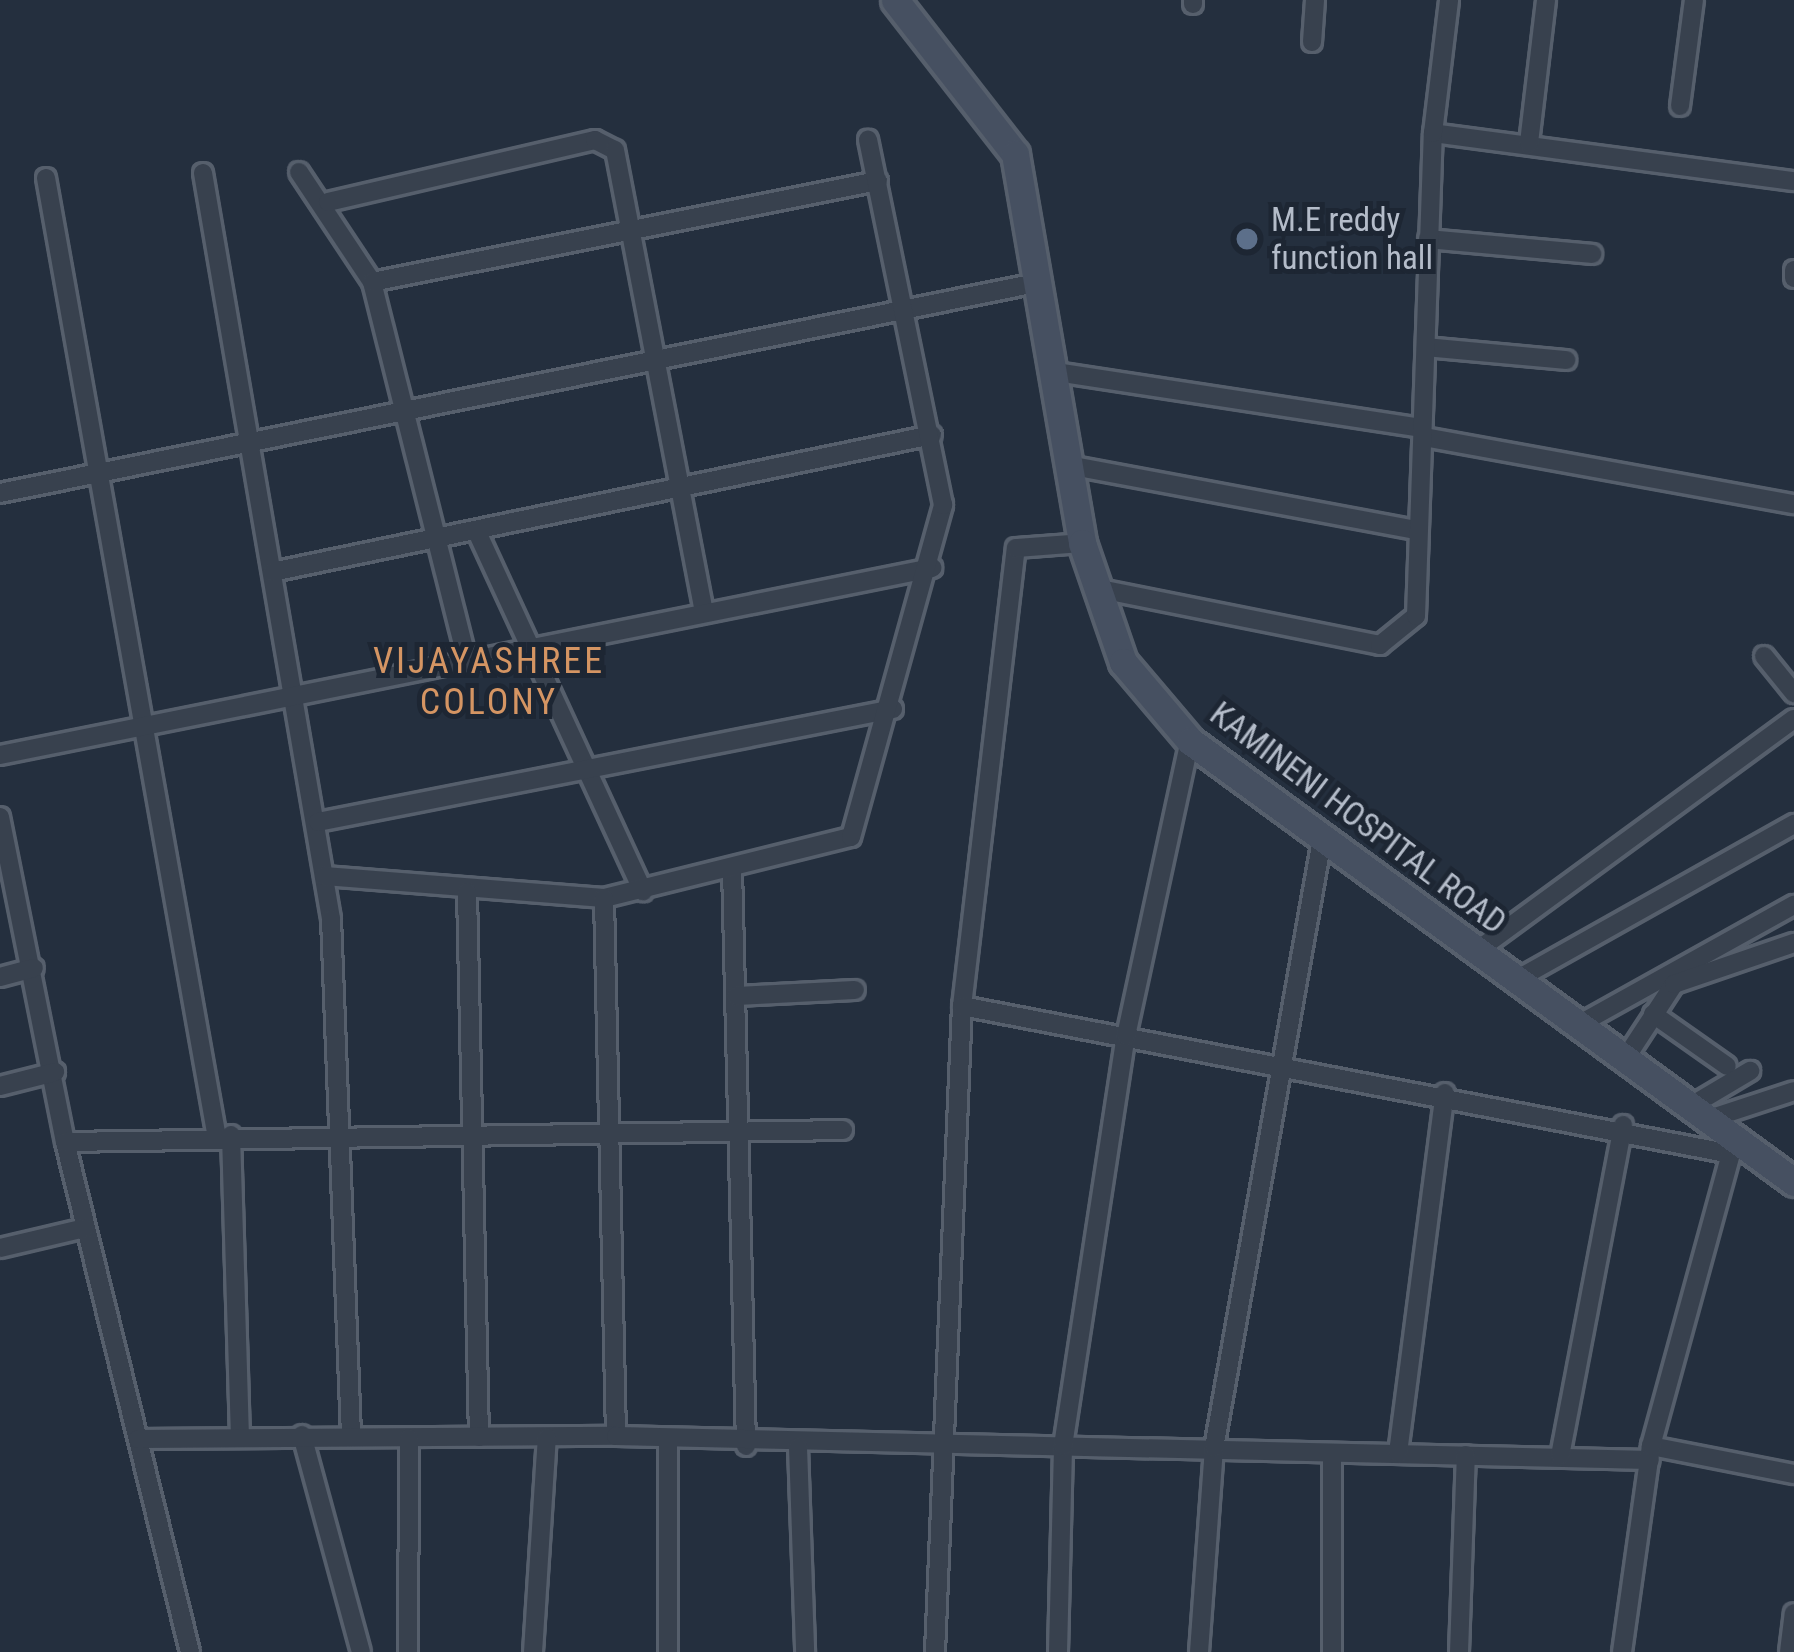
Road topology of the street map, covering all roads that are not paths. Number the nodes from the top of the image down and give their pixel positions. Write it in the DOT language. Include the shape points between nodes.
graph roads {
  1 [pos="895,0"];
  2 [pos="1316,0"];
  3 [pos="1449,0"];
  4 [pos="1546,0"];
  5 [pos="1694,0"];
  6 [pos="1312,42"];
  7 [pos="1680,106"];
  8 [pos="1433,133"];
  9 [pos="868,140"];
  10 [pos="1529,143"];
  11 [pos="299,172"];
  12 [pos="203,173"];
  13 [pos="46,178"];
  14 [pos="878,181"];
  15 [pos="1794,181"];
  16 [pos="328,202"];
  17 [pos="634,225"];
  18 [pos="1428,239"];
  19 [pos="1592,254"];
  20 [pos="372,282"];
  21 [pos="1036,283"];
  22 [pos="908,308"];
  23 [pos="1426,347"];
  24 [pos="1565,360"];
  25 [pos="659,363"];
  26 [pos="1056,373"];
  27 [pos="407,414"];
  28 [pos="1423,432"];
  29 [pos="932,435"];
  30 [pos="249,445"];
  31 [pos="1068,465"];
  32 [pos="101,473"];
  33 [pos="681,488"];
  34 [pos="0,494"];
  35 [pos="1794,504"];
  36 [pos="1417,530"];
  37 [pos="477,532"];
  38 [pos="442,539"];
  39 [pos="1082,543"];
  40 [pos="932,568"];
  41 [pos="272,572"];
  42 [pos="1095,588"];
  43 [pos="704,612"];
  44 [pos="534,648"];
  45 [pos="1764,656"];
  46 [pos="467,661"];
  47 [pos="1794,693"];
  48 [pos="295,694"];
  49 [pos="892,709"];
  50 [pos="1794,719"];
  51 [pos="150,726"];
  52 [pos="1190,741"];
  53 [pos="0,755"];
  54 [pos="586,768"];
  55 [pos="0,817"];
  56 [pos="318,822"];
  57 [pos="1794,824"];
  58 [pos="1322,840"];
  59 [pos="5,857"];
  60 [pos="732,868"];
  61 [pos="324,876"];
  62 [pos="467,892"];
  63 [pos="643,892"];
  64 [pos="604,898"];
  65 [pos="1794,905"];
  66 [pos="1794,943"];
  67 [pos="1474,952"];
  68 [pos="34,968"];
  69 [pos="0,977"];
  70 [pos="1516,980"];
  71 [pos="855,990"];
  72 [pos="736,996"];
  73 [pos="962,1006"];
  74 [pos="1653,1014"];
  75 [pos="1578,1025"];
  76 [pos="1126,1036"];
  77 [pos="1625,1059"];
  78 [pos="1285,1065"];
  79 [pos="1727,1066"];
  80 [pos="1750,1070"];
  81 [pos="55,1072"];
  82 [pos="0,1086"];
  83 [pos="1794,1091"];
  84 [pos="1445,1093"];
  85 [pos="1700,1113"];
  86 [pos="1623,1125"];
  87 [pos="739,1129"];
  88 [pos="843,1130"];
  89 [pos="473,1132"];
  90 [pos="606,1132"];
  91 [pos="224,1134"];
  92 [pos="346,1134"];
  93 [pos="65,1142"];
  94 [pos="1732,1146"];
  95 [pos="1794,1182"];
  96 [pos="85,1228"];
  97 [pos="0,1248"];
  98 [pos="240,1433"];
  99 [pos="302,1435"];
  100 [pos="351,1435"];
  101 [pos="548,1436"];
  102 [pos="616,1436"];
  103 [pos="479,1437"];
  104 [pos="409,1438"];
  105 [pos="138,1439"];
  106 [pos="668,1442"];
  107 [pos="1063,1446"];
  108 [pos="746,1447"];
  109 [pos="798,1447"];
  110 [pos="947,1448"];
  111 [pos="1214,1448"];
  112 [pos="1397,1453"];
  113 [pos="1651,1453"];
  114 [pos="1466,1455"];
  115 [pos="1332,1456"];
  116 [pos="1560,1456"];
  117 [pos="1794,1474"];
  118 [pos="1794,1612"];
  119 [pos="190,1652"];
  120 [pos="361,1652"];
  121 [pos="408,1652"];
  122 [pos="533,1652"];
  123 [pos="668,1652"];
  124 [pos="805,1652"];
  125 [pos="934,1652"];
  126 [pos="1058,1652"];
  127 [pos="1199,1652"];
  128 [pos="1332,1652"];
  129 [pos="1459,1652"];
  130 [pos="1622,1652"];
  131 [pos="1789,1652"];
  1 -- 21 [label="street, KAMINENI HOSPITAL ROAD" via="1016,154"];
  2 -- 6 [label="street"];
  3 -- 8 [label="street"];
  4 -- 10 [label="street"];
  5 -- 7 [label="street"];
  8 -- 10 [label="street"];
  8 -- 18 [label="street"];
  9 -- 14 [label="street"];
  10 -- 15 [label="street"];
  11 -- 16 [label="street"];
  12 -- 30 [label="street"];
  13 -- 32 [label="street"];
  14 -- 17 [label="street"];
  14 -- 22 [label="street"];
  16 -- 17 [label="street" via="595,140 626,165"];
  16 -- 20 [label="street"];
  17 -- 20 [label="street"];
  17 -- 25 [label="street"];
  18 -- 19 [label="street"];
  18 -- 23 [label="street"];
  20 -- 27 [label="street"];
  21 -- 22 [label="street"];
  21 -- 26 [label="street, KAMINENI HOSPITAL ROAD"];
  22 -- 25 [label="street"];
  22 -- 29 [label="street"];
  23 -- 24 [label="street"];
  23 -- 28 [label="street"];
  25 -- 27 [label="street"];
  25 -- 33 [label="street"];
  26 -- 28 [label="street"];
  26 -- 31 [label="street, KAMINENI HOSPITAL ROAD"];
  27 -- 30 [label="street"];
  27 -- 38 [label="street"];
  28 -- 35 [label="street"];
  28 -- 36 [label="street"];
  29 -- 33 [label="street"];
  29 -- 40 [label="street" via="943,505"];
  30 -- 32 [label="street"];
  30 -- 41 [label="street"];
  31 -- 36 [label="street"];
  31 -- 39 [label="street, KAMINENI HOSPITAL ROAD"];
  32 -- 34 [label="street"];
  32 -- 51 [label="street"];
  33 -- 37 [label="street"];
  33 -- 43 [label="street"];
  36 -- 42 [label="street" via="1415,616 1380,645"];
  37 -- 38 [label="street"];
  37 -- 44 [label="street"];
  38 -- 41 [label="street"];
  38 -- 46 [label="street"];
  39 -- 42 [label="street, KAMINENI HOSPITAL ROAD"];
  39 -- 73 [label="street" via="1016,548"];
  40 -- 43 [label="street"];
  40 -- 49 [label="street"];
  41 -- 48 [label="street"];
  42 -- 52 [label="street, KAMINENI HOSPITAL ROAD" via="1123,662"];
  43 -- 44 [label="street"];
  44 -- 46 [label="street"];
  44 -- 54 [label="street"];
  45 -- 47 [label="street"];
  46 -- 48 [label="street"];
  48 -- 51 [label="street"];
  48 -- 56 [label="street"];
  49 -- 54 [label="street"];
  49 -- 60 [label="street" via="851,837"];
  50 -- 67 [label="street"];
  51 -- 53 [label="street"];
  51 -- 91 [label="street"];
  52 -- 58 [label="street, KAMINENI HOSPITAL ROAD"];
  52 -- 76 [label="street"];
  54 -- 56 [label="street"];
  54 -- 63 [label="street"];
  55 -- 59 [label="street"];
  56 -- 61 [label="street"];
  57 -- 70 [label="street"];
  58 -- 67 [label="street, KAMINENI HOSPITAL ROAD"];
  58 -- 78 [label="street"];
  59 -- 68 [label="street"];
  60 -- 63 [label="street"];
  60 -- 72 [label="street"];
  61 -- 62 [label="street"];
  61 -- 92 [label="street"];
  62 -- 64 [label="street"];
  62 -- 89 [label="street"];
  63 -- 64 [label="street"];
  64 -- 90 [label="street"];
  65 -- 75 [label="street"];
  66 -- 74 [label="street" via="1674,984"];
  67 -- 70 [label="street, KAMINENI HOSPITAL ROAD"];
  68 -- 69 [label="street"];
  68 -- 81 [label="street"];
  70 -- 75 [label="street, KAMINENI HOSPITAL ROAD"];
  71 -- 72 [label="street"];
  72 -- 87 [label="street"];
  73 -- 76 [label="street"];
  73 -- 110 [label="street"];
  74 -- 77 [label="street"];
  74 -- 79 [label="street"];
  75 -- 77 [label="street, KAMINENI HOSPITAL ROAD"];
  76 -- 78 [label="street"];
  76 -- 107 [label="street"];
  77 -- 85 [label="street, KAMINENI HOSPITAL ROAD"];
  78 -- 84 [label="street"];
  78 -- 111 [label="street"];
  80 -- 85 [label="street"];
  81 -- 82 [label="street"];
  81 -- 93 [label="street"];
  83 -- 85 [label="street"];
  84 -- 86 [label="street"];
  84 -- 112 [label="street"];
  85 -- 94 [label="street, KAMINENI HOSPITAL ROAD"];
  86 -- 94 [label="street"];
  86 -- 116 [label="street"];
  87 -- 88 [label="street"];
  87 -- 90 [label="street"];
  87 -- 108 [label="street"];
  89 -- 90 [label="street"];
  89 -- 92 [label="street"];
  89 -- 103 [label="street"];
  90 -- 102 [label="street"];
  91 -- 92 [label="street"];
  91 -- 93 [label="street"];
  91 -- 98 [label="street"];
  92 -- 100 [label="street"];
  93 -- 96 [label="street"];
  94 -- 95 [label="street, KAMINENI HOSPITAL ROAD"];
  94 -- 113 [label="street"];
  96 -- 97 [label="street"];
  96 -- 105 [label="street"];
  98 -- 99 [label="street"];
  98 -- 105 [label="street"];
  99 -- 100 [label="street"];
  99 -- 120 [label="street"];
  100 -- 104 [label="street"];
  101 -- 102 [label="street"];
  101 -- 103 [label="street"];
  101 -- 122 [label="street"];
  102 -- 106 [label="street"];
  103 -- 104 [label="street"];
  104 -- 121 [label="street"];
  105 -- 119 [label="street"];
  106 -- 108 [label="street"];
  106 -- 123 [label="street"];
  107 -- 110 [label="street"];
  107 -- 111 [label="street"];
  107 -- 126 [label="street"];
  108 -- 109 [label="street"];
  109 -- 110 [label="street"];
  109 -- 124 [label="street"];
  110 -- 125 [label="street"];
  111 -- 115 [label="street"];
  111 -- 127 [label="street"];
  112 -- 114 [label="street"];
  112 -- 115 [label="street"];
  113 -- 116 [label="street"];
  113 -- 117 [label="street"];
  113 -- 130 [label="street"];
  114 -- 116 [label="street"];
  114 -- 129 [label="street"];
  115 -- 128 [label="street"];
  118 -- 131 [label="street"];
}
